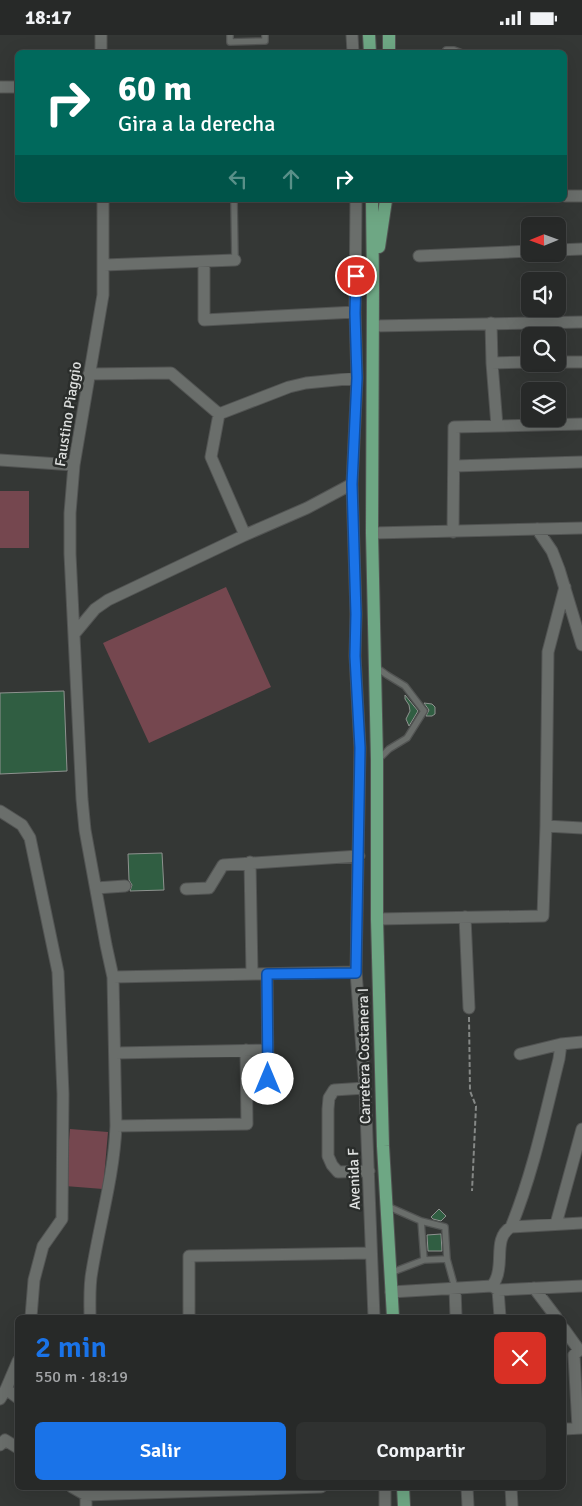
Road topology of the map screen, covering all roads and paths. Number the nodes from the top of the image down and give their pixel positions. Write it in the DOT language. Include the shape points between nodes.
graph roads {
  1 [pos="101,35"];
  2 [pos="230,35"];
  3 [pos="265,35"];
  4 [pos="352,35"];
  5 [pos="369,35"];
  6 [pos="389,35"];
  7 [pos="102,50"];
  8 [pos="352,50"];
  9 [pos="370,50"];
  10 [pos="389,50"];
  11 [pos="0,87"];
  12 [pos="15,87"];
  13 [pos="567,196"];
  14 [pos="582,196"];
  15 [pos="103,202"];
  16 [pos="234,202"];
  17 [pos="356,202"];
  18 [pos="372,202"];
  19 [pos="386,202"];
  20 [pos="582,249"];
  21 [pos="566,250"];
  22 [pos="521,251"];
  23 [pos="419,256"];
  24 [pos="204,261"];
  25 [pos="234,261"];
  26 [pos="104,265"];
  27 [pos="374,284"];
  28 [pos="355,313"];
  29 [pos="582,322"];
  30 [pos="490,323"];
  31 [pos="373,326"];
  32 [pos="521,362"];
  33 [pos="566,362"];
  34 [pos="582,362"];
  35 [pos="492,363"];
  36 [pos="89,374"];
  37 [pos="357,378"];
  38 [pos="219,414"];
  39 [pos="582,425"];
  40 [pos="497,426"];
  41 [pos="0,460"];
  42 [pos="582,462"];
  43 [pos="74,465"];
  44 [pos="455,465"];
  45 [pos="352,484"];
  46 [pos="582,528"];
  47 [pos="537,529"];
  48 [pos="454,532"];
  49 [pos="372,533"];
  50 [pos="245,535"];
  51 [pos="565,587"];
  52 [pos="578,619"];
  53 [pos="75,633"];
  54 [pos="582,645"];
  55 [pos="376,666"];
  56 [pos="378,760"];
  57 [pos="0,811"];
  58 [pos="546,826"];
  59 [pos="582,828"];
  60 [pos="359,856"];
  61 [pos="250,862"];
  62 [pos="125,886"];
  63 [pos="96,888"];
  64 [pos="186,889"];
  65 [pos="465,917"];
  66 [pos="377,919"];
  67 [pos="356,973"];
  68 [pos="252,974"];
  69 [pos="267,974"];
  70 [pos="113,977"];
  71 [pos="469,1008"];
  72 [pos="582,1042"];
  73 [pos="561,1044"];
  74 [pos="246,1050"];
  75 [pos="267,1050"];
  76 [pos="115,1053"];
  77 [pos="520,1054"];
  78 [pos="268,1079"];
  79 [pos="365,1088"];
  80 [pos="116,1125"];
  81 [pos="582,1129"];
  82 [pos="578,1159"];
  83 [pos="369,1171"];
  84 [pos="472,1191"];
  85 [pos="386,1206"];
  86 [pos="421,1221"];
  87 [pos="582,1223"];
  88 [pos="556,1224"];
  89 [pos="511,1227"];
  90 [pos="371,1253"];
  91 [pos="447,1259"];
  92 [pos="424,1260"];
  93 [pos="390,1273"];
  94 [pos="582,1286"];
  95 [pos="454,1288"];
  96 [pos="495,1288"];
  97 [pos="534,1288"];
  98 [pos="391,1292"];
  99 [pos="31,1315"];
  100 [pos="90,1315"];
  101 [pos="189,1315"];
  102 [pos="374,1315"];
  103 [pos="393,1315"];
  104 [pos="456,1315"];
  105 [pos="500,1315"];
  106 [pos="554,1315"];
  107 [pos="566,1332"];
  108 [pos="580,1350"];
  109 [pos="15,1368"];
  110 [pos="3,1394"];
  111 [pos="580,1428"];
  112 [pos="566,1429"];
  113 [pos="0,1445"];
  114 [pos="15,1446"];
  115 [pos="243,1490"];
  116 [pos="385,1490"];
  117 [pos="403,1490"];
  118 [pos="467,1490"];
  119 [pos="511,1490"];
  120 [pos="86,1496"];
  121 [pos="385,1506"];
  122 [pos="404,1506"];
  123 [pos="468,1506"];
  124 [pos="512,1506"];
  1 -- 7 [label="street"];
  2 -- 3 [label="lane" via="230,42 265,41"];
  4 -- 8 [label="street"];
  5 -- 9 [label="main road"];
  6 -- 10 [label="main road"];
  11 -- 12 [label="street"];
  13 -- 14 [label="street"];
  15 -- 26 [label="street, Faustino Piaggio"];
  16 -- 25 [label="lane"];
  17 -- 28 [label="street, Avenida F"];
  18 -- 27 [label="main road, Carretera Costanera I"];
  19 -- 27 [label="main road, Carretera Costanera I"];
  20 -- 21 [label="street"];
  22 -- 23 [label="street"];
  24 -- 25 [label="street"];
  24 -- 26 [label="street"];
  24 -- 28 [label="street" via="204,320"];
  26 -- 36 [label="street, Faustino Piaggio" via="102,308"];
  27 -- 31 [label="main road, Carretera Costanera I"];
  28 -- 37 [label="street, Avenida F"];
  29 -- 30 [label="street"];
  30 -- 31 [label="street"];
  30 -- 35 [label="street"];
  31 -- 49 [label="main road, Carretera Costanera I"];
  32 -- 35 [label="street"];
  33 -- 34 [label="street"];
  35 -- 40 [label="street"];
  36 -- 38 [label="street" via="171,373"];
  36 -- 43 [label="street, Faustino Piaggio"];
  37 -- 38 [label="street" via="289,387"];
  37 -- 45 [label="street, Avenida F"];
  38 -- 50 [label="street" via="211,457"];
  39 -- 40 [label="street"];
  40 -- 44 [label="street" via="454,427"];
  41 -- 43 [label="street"];
  42 -- 44 [label="street"];
  43 -- 53 [label="street, Faustino Piaggio" via="70,522"];
  44 -- 48 [label="street"];
  45 -- 50 [label="street"];
  45 -- 60 [label="street, Avenida F" via="360,748"];
  46 -- 47 [label="street"];
  47 -- 48 [label="street"];
  47 -- 51 [label="street" via="552,551"];
  48 -- 49 [label="street"];
  49 -- 55 [label="main road, Carretera Costanera I"];
  50 -- 53 [label="street" via="108,600"];
  51 -- 52 [label="street"];
  51 -- 58 [label="street" via="548,652"];
  52 -- 54 [label="street"];
  53 -- 63 [label="street, Faustino Piaggio" via="82,799"];
  55 -- 56 [label="main road, Carretera Costanera I"];
  55 -- 56 [label="lane" via="405,686 424,711 408,738"];
  56 -- 66 [label="main road, Carretera Costanera I"];
  57 -- 99 [label="street" via="22,825 30,838 58,972 63,1094 62,1219 43,1246 34,1280"];
  58 -- 59 [label="street"];
  58 -- 65 [label="street" via="543,916"];
  60 -- 61 [label="street"];
  60 -- 67 [label="street, Avenida F"];
  61 -- 64 [label="street" via="223,865 209,888"];
  61 -- 68 [label="street"];
  62 -- 63 [label="street"];
  63 -- 70 [label="street, Faustino Piaggio"];
  65 -- 66 [label="street"];
  65 -- 71 [label="street"];
  66 -- 85 [label="main road, Carretera Costanera I"];
  67 -- 69 [label="street"];
  67 -- 79 [label="street, Avenida F"];
  68 -- 69 [label="street"];
  68 -- 70 [label="street"];
  69 -- 75 [label="street"];
  70 -- 76 [label="street, Faustino Piaggio"];
  71 -- 84 [label="path" via="470,1091 476,1106"];
  72 -- 73 [label="street"];
  73 -- 77 [label="street"];
  73 -- 89 [label="street" via="536,1147"];
  74 -- 75 [label="street"];
  74 -- 76 [label="street"];
  74 -- 80 [label="street" via="246,1125"];
  75 -- 78 [label="street"];
  76 -- 80 [label="street, Faustino Piaggio"];
  79 -- 83 [label="street, Avenida F"];
  79 -- 83 [label="street" via="334,1090 329,1098 328,1155 338,1172"];
  80 -- 100 [label="street, Faustino Piaggio" via="115,1150 92,1273"];
  81 -- 82 [label="street"];
  82 -- 88 [label="street"];
  83 -- 90 [label="street, Avenida F"];
  85 -- 86 [label="lane"];
  85 -- 93 [label="main road, Carretera Costanera I"];
  86 -- 91 [label="lane" via="445,1227"];
  86 -- 92 [label="lane"];
  87 -- 88 [label="street"];
  88 -- 89 [label="street"];
  89 -- 96 [label="street" via="502,1236"];
  90 -- 101 [label="street" via="189,1256"];
  90 -- 102 [label="street, Avenida F"];
  91 -- 92 [label="lane"];
  91 -- 95 [label="lane"];
  92 -- 93 [label="lane"];
  93 -- 98 [label="main road, Carretera Costanera I"];
  94 -- 97 [label="street"];
  95 -- 96 [label="street"];
  95 -- 98 [label="street"];
  95 -- 104 [label="street"];
  96 -- 97 [label="street"];
  96 -- 105 [label="street"];
  97 -- 106 [label="street"];
  98 -- 103 [label="main road, Carretera Costanera I"];
  107 -- 108 [label="street"];
  108 -- 111 [label="street" via="574,1355"];
  109 -- 110 [label="street"];
  111 -- 112 [label="street"];
  113 -- 114 [label="street" via="5,1439"];
  115 -- 120 [label="street"];
  116 -- 121 [label="street"];
  117 -- 122 [label="main road"];
  118 -- 123 [label="street"];
  119 -- 124 [label="street"];
}
